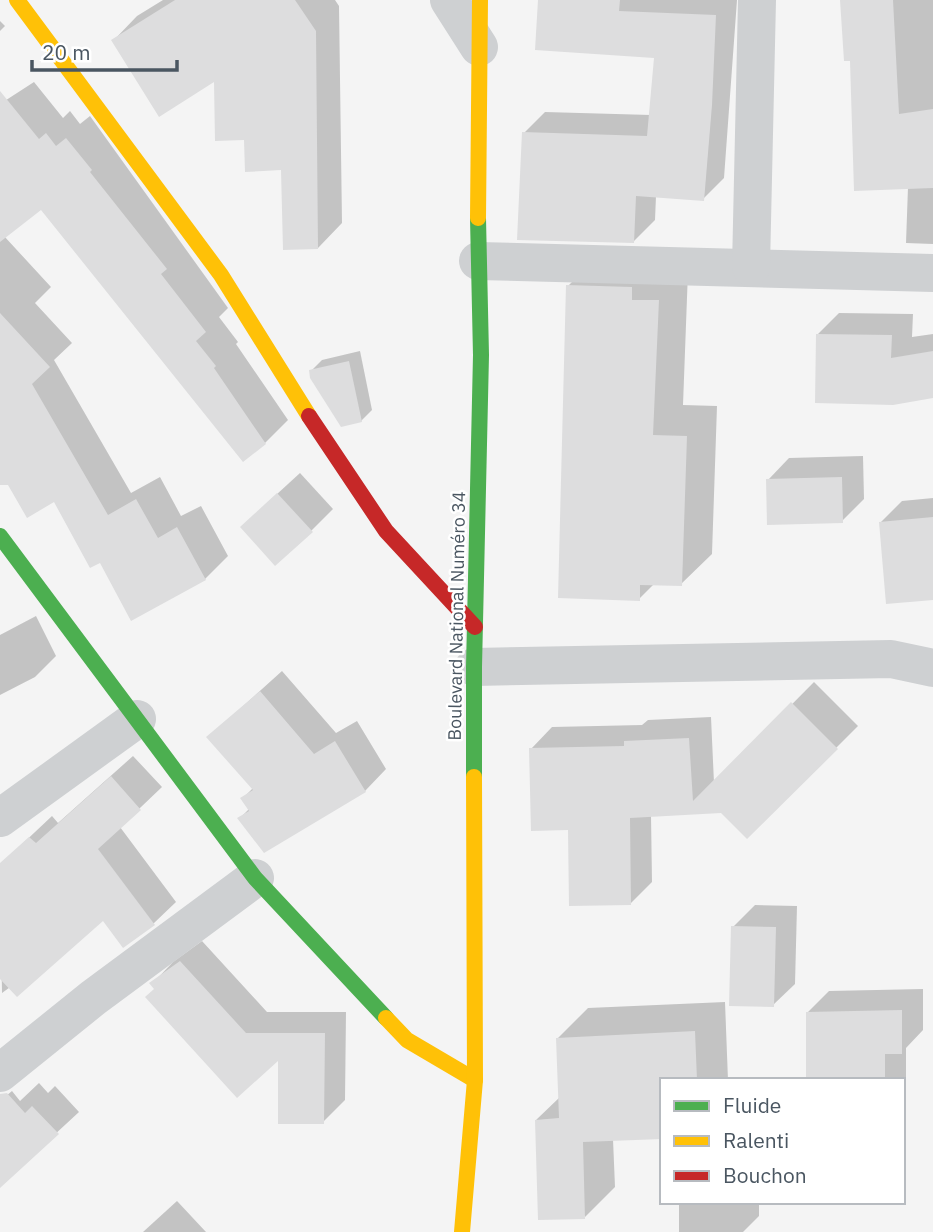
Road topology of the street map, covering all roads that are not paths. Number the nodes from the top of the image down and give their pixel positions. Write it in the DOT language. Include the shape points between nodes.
graph roads {
  1 [pos="17,0"];
  2 [pos="449,0"];
  3 [pos="480,0"];
  4 [pos="757,0"];
  5 [pos="479,47"];
  6 [pos="478,261"];
  7 [pos="751,267"];
  8 [pos="933,272"];
  9 [pos="0,536"];
  10 [pos="475,627"];
  11 [pos="474,667"];
  12 [pos="933,667"];
  13 [pos="137,719"];
  14 [pos="0,818"];
  15 [pos="256,878"];
  16 [pos="0,1073"];
  17 [pos="475,1080"];
  18 [pos="462,1232"];
  1 -- 10 [label="street" via="221,275 332,454 386,531"];
  2 -- 5 [label="street"];
  3 -- 5 [label="street, Boulevard National Numéro 34"];
  4 -- 7 [label="street"];
  5 -- 6 [label="street, Boulevard National Numéro 34"];
  6 -- 7 [label="street"];
  6 -- 10 [label="street, Boulevard National Numéro 34" via="481,355"];
  7 -- 8 [label="street"];
  9 -- 13 [label="street"];
  10 -- 11 [label="street, Boulevard National Numéro 34"];
  11 -- 12 [label="street" via="891,659"];
  11 -- 17 [label="street, Boulevard National Numéro 34"];
  13 -- 14 [label="street"];
  13 -- 15 [label="street"];
  15 -- 16 [label="street"];
  15 -- 17 [label="street" via="407,1040"];
  17 -- 18 [label="street, Boulevard National Numéro 34"];
}
